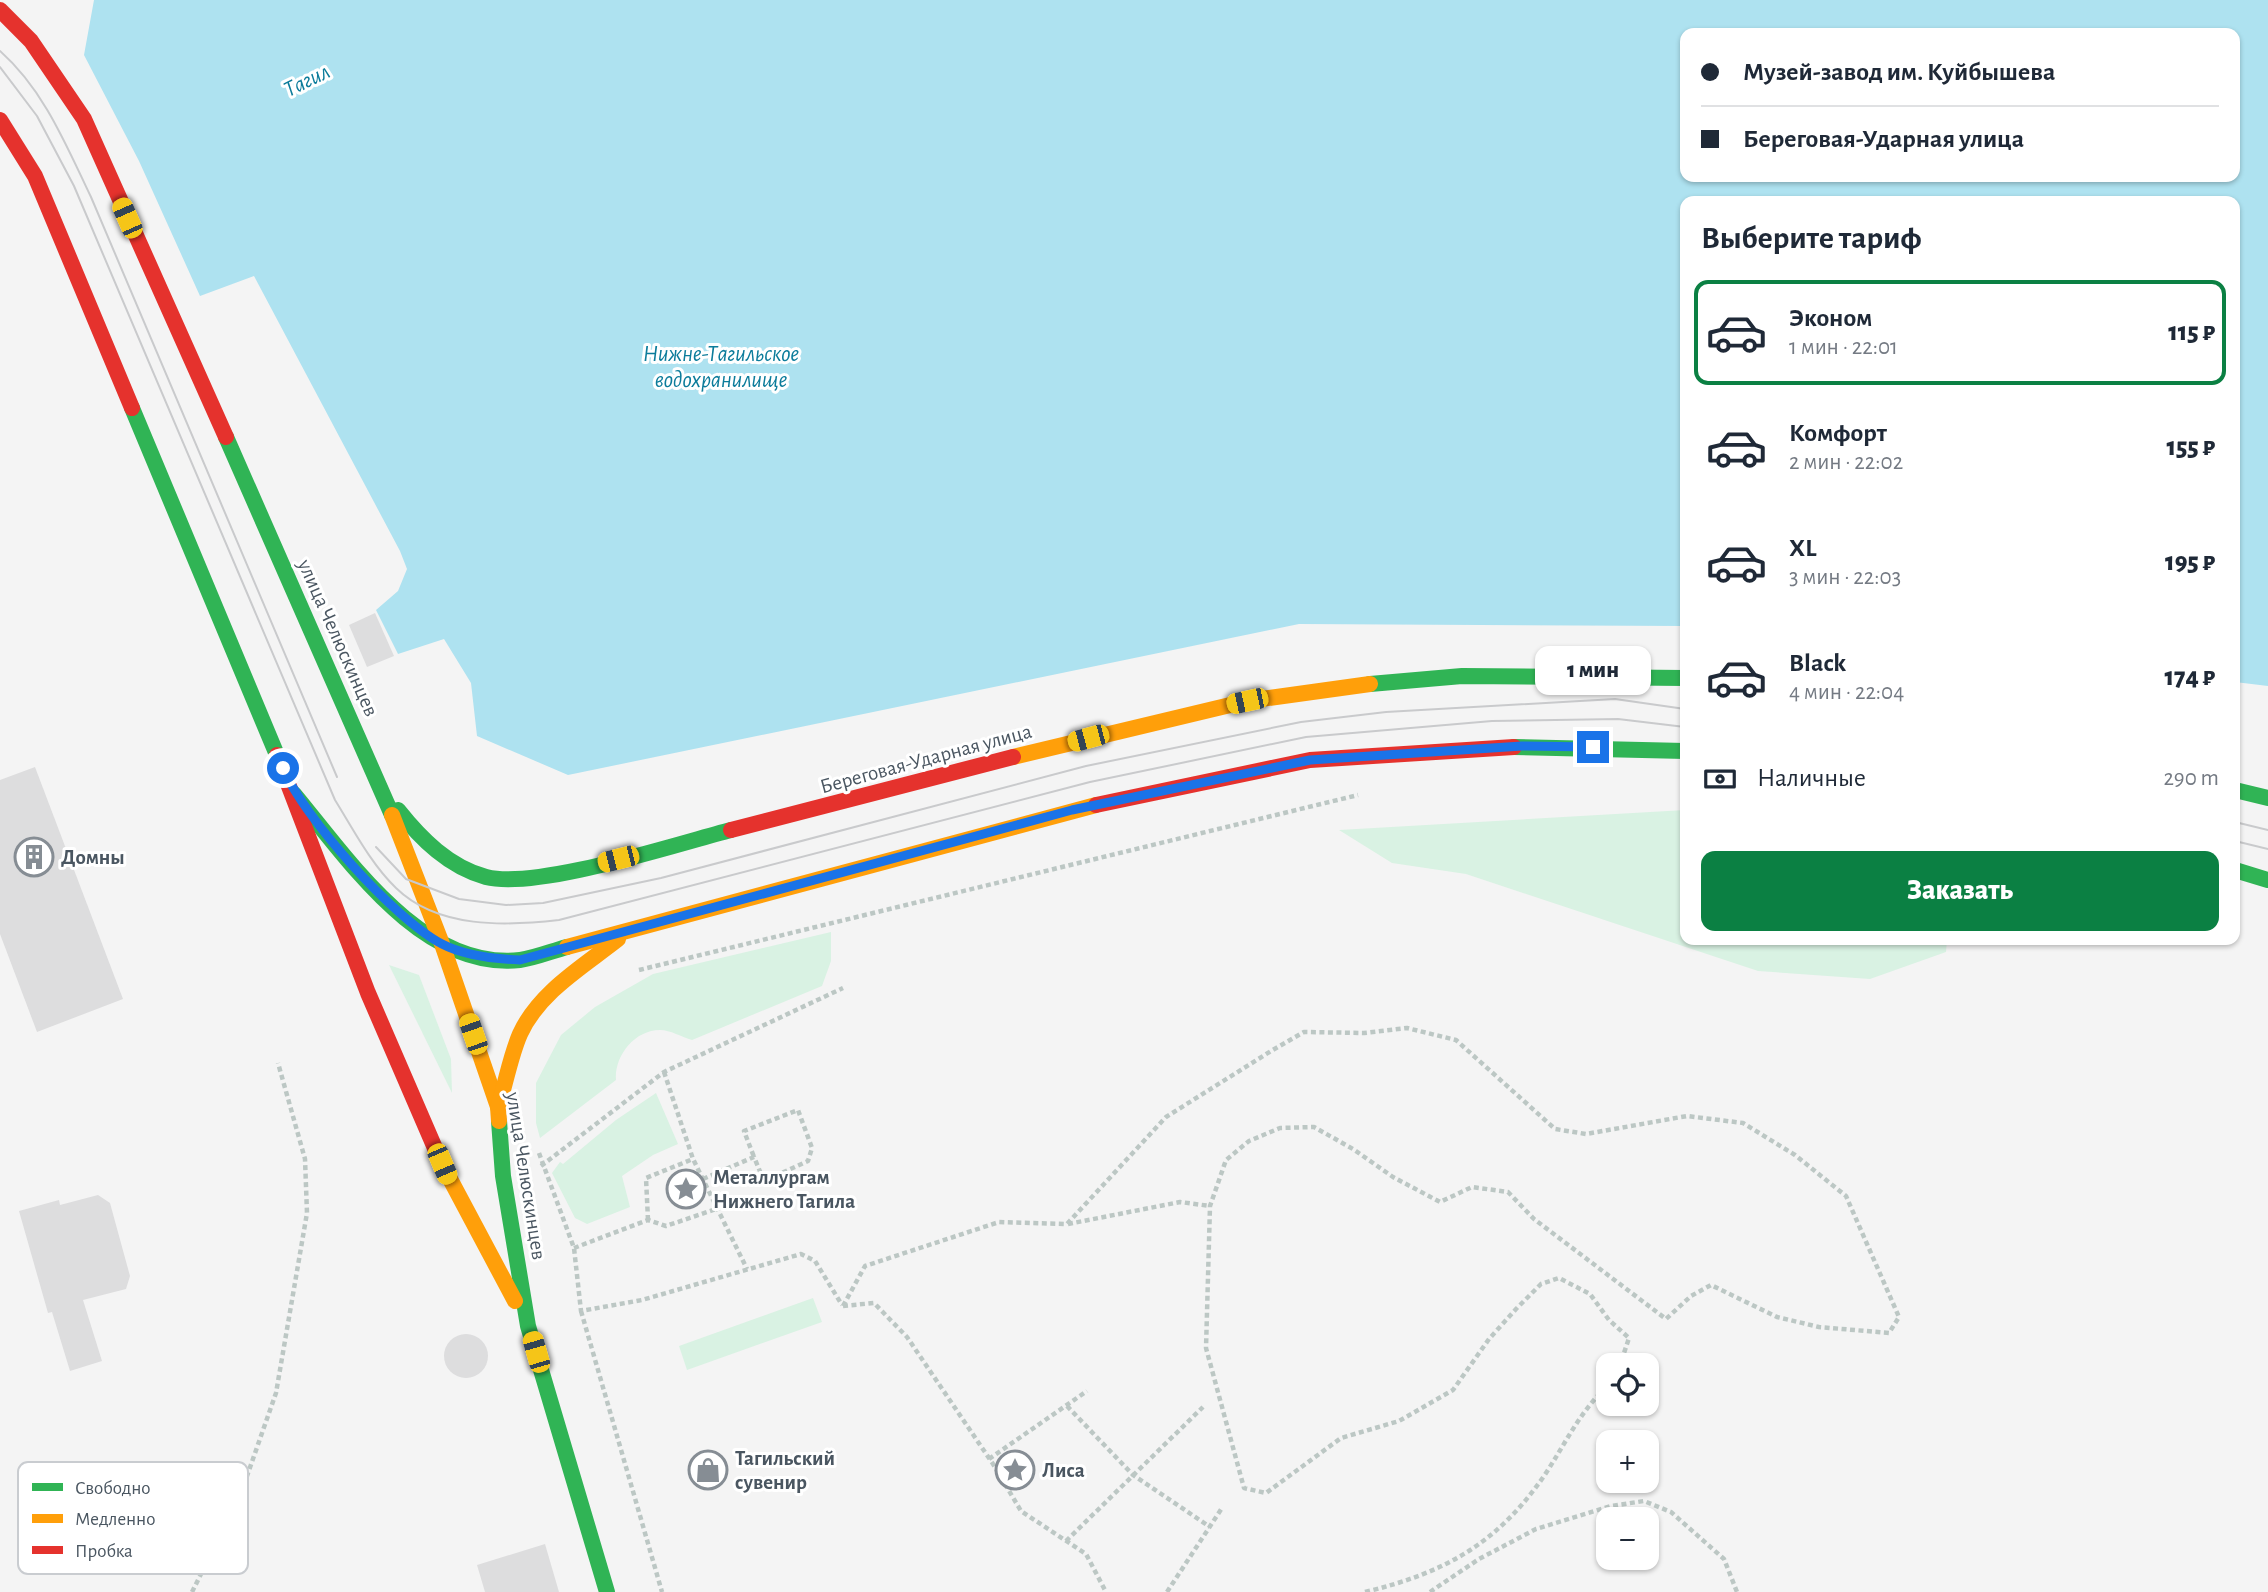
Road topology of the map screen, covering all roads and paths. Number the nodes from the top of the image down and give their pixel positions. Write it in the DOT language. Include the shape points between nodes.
graph roads {
  1 [pos="0,10"];
  2 [pos="0,120"];
  3 [pos="1680,678"];
  4 [pos="1680,751"];
  5 [pos="382,788"];
  6 [pos="2240,791"];
  7 [pos="1367,793"];
  8 [pos="294,794"];
  9 [pos="2268,798"];
  10 [pos="2240,872"];
  11 [pos="2268,880"];
  12 [pos="627,933"];
  13 [pos="442,944"];
  14 [pos="633,974"];
  15 [pos="843,988"];
  16 [pos="278,1063"];
  17 [pos="664,1072"];
  18 [pos="498,1107"];
  19 [pos="534,1140"];
  20 [pos="754,1157"];
  21 [pos="693,1159"];
  22 [pos="543,1166"];
  23 [pos="503,1176"];
  24 [pos="704,1179"];
  25 [pos="1210,1206"];
  26 [pos="719,1208"];
  27 [pos="648,1220"];
  28 [pos="1067,1224"];
  29 [pos="574,1248"];
  30 [pos="747,1269"];
  31 [pos="843,1306"];
  32 [pos="581,1311"];
  33 [pos="528,1326"];
  34 [pos="1624,1353"];
  35 [pos="1087,1391"];
  36 [pos="1596,1398"];
  37 [pos="1067,1406"];
  38 [pos="1203,1407"];
  39 [pos="989,1459"];
  40 [pos="248,1473"];
  41 [pos="1133,1475"];
  42 [pos="1222,1507"];
  43 [pos="1210,1527"];
  44 [pos="1066,1541"];
  45 [pos="201,1574"];
  46 [pos="192,1592"];
  47 [pos="607,1592"];
  48 [pos="662,1592"];
  49 [pos="1106,1592"];
  50 [pos="1167,1592"];
  51 [pos="1366,1592"];
  52 [pos="1430,1592"];
  53 [pos="1737,1592"];
  1 -- 5 [label="main road, улица Челюскинцев" via="31,41 84,119"];
  2 -- 8 [label="main road, улица Челюскинцев" via="35,176"];
  3 -- 5 [label="main road, Береговая-Ударная улица" via="1461,676 1350,685 1247,701 555,873 488,877 447,859 415,833"];
  4 -- 12 [label="main road" via="1522,746 1310,760 1072,810"];
  5 -- 13 [label="main road, улица Челюскинцев"];
  6 -- 9 [label="main road"];
  7 -- 14 [label="path" via="644,967"];
  8 -- 13 [label="main road" via="377,892"];
  8 -- 33 [label="main road, улица Челюскинцев" via="368,993 450,1183"];
  10 -- 11 [label="main road"];
  12 -- 13 [label="main road" via="520,960"];
  12 -- 18 [label="main road" via="537,1004 514,1047"];
  13 -- 18 [label="main road, улица Челюскинцев"];
  15 -- 17 [label="path"];
  16 -- 40 [label="path" via="305,1159 307,1213 276,1393"];
  17 -- 21 [label="path"];
  17 -- 22 [label="path"];
  18 -- 23 [label="main road, улица Челюскинцев"];
  19 -- 22 [label="path"];
  20 -- 20 [label="path" via="764,1181 807,1161 811,1148 798,1111 744,1131"];
  20 -- 24 [label="path"];
  21 -- 24 [label="path"];
  21 -- 27 [label="path" via="646,1178"];
  22 -- 23 [label="path"];
  22 -- 29 [label="path"];
  23 -- 33 [label="main road, улица Челюскинцев"];
  24 -- 26 [label="path"];
  25 -- 28 [label="path" via="1180,1202"];
  25 -- 28 [label="path" via="1226,1160 1249,1141 1280,1128 1314,1127 1440,1202 1472,1186 1508,1192 1534,1220 1666,1319 1711,1285 1777,1317 1819,1327 1889,1333 1899,1317 1846,1196 1795,1155 1743,1124 1687,1116 1586,1133 1555,1129 1456,1040 1407,1028 1304,1032 1271,1051 1166,1117"];
  25 -- 34 [label="path" via="1206,1348 1244,1488 1266,1493 1341,1438 1399,1421 1453,1391 1489,1339 1541,1284 1559,1278 1590,1294 1629,1338"];
  26 -- 27 [label="path" via="666,1226"];
  26 -- 30 [label="path"];
  27 -- 29 [label="path"];
  28 -- 31 [label="path" via="999,1222 865,1266"];
  29 -- 32 [label="path"];
  30 -- 31 [label="path" via="780,1257 810,1257"];
  30 -- 32 [label="path" via="642,1300"];
  31 -- 39 [label="path" via="874,1303 907,1337"];
  32 -- 48 [label="path"];
  33 -- 47 [label="main road, улица Челюскинцев"];
  35 -- 37 [label="path"];
  36 -- 51 [label="path" via="1574,1423 1517,1510 1475,1548 1448,1566"];
  37 -- 39 [label="path"];
  37 -- 41 [label="path"];
  38 -- 41 [label="path"];
  39 -- 44 [label="path" via="1020,1511"];
  41 -- 43 [label="path"];
  41 -- 44 [label="path"];
  42 -- 43 [label="path"];
  43 -- 50 [label="path"];
  44 -- 49 [label="path" via="1086,1554"];
  45 -- 46 [label="path"];
  52 -- 53 [label="path" via="1536,1529 1644,1501 1671,1512 1724,1559"];
}
